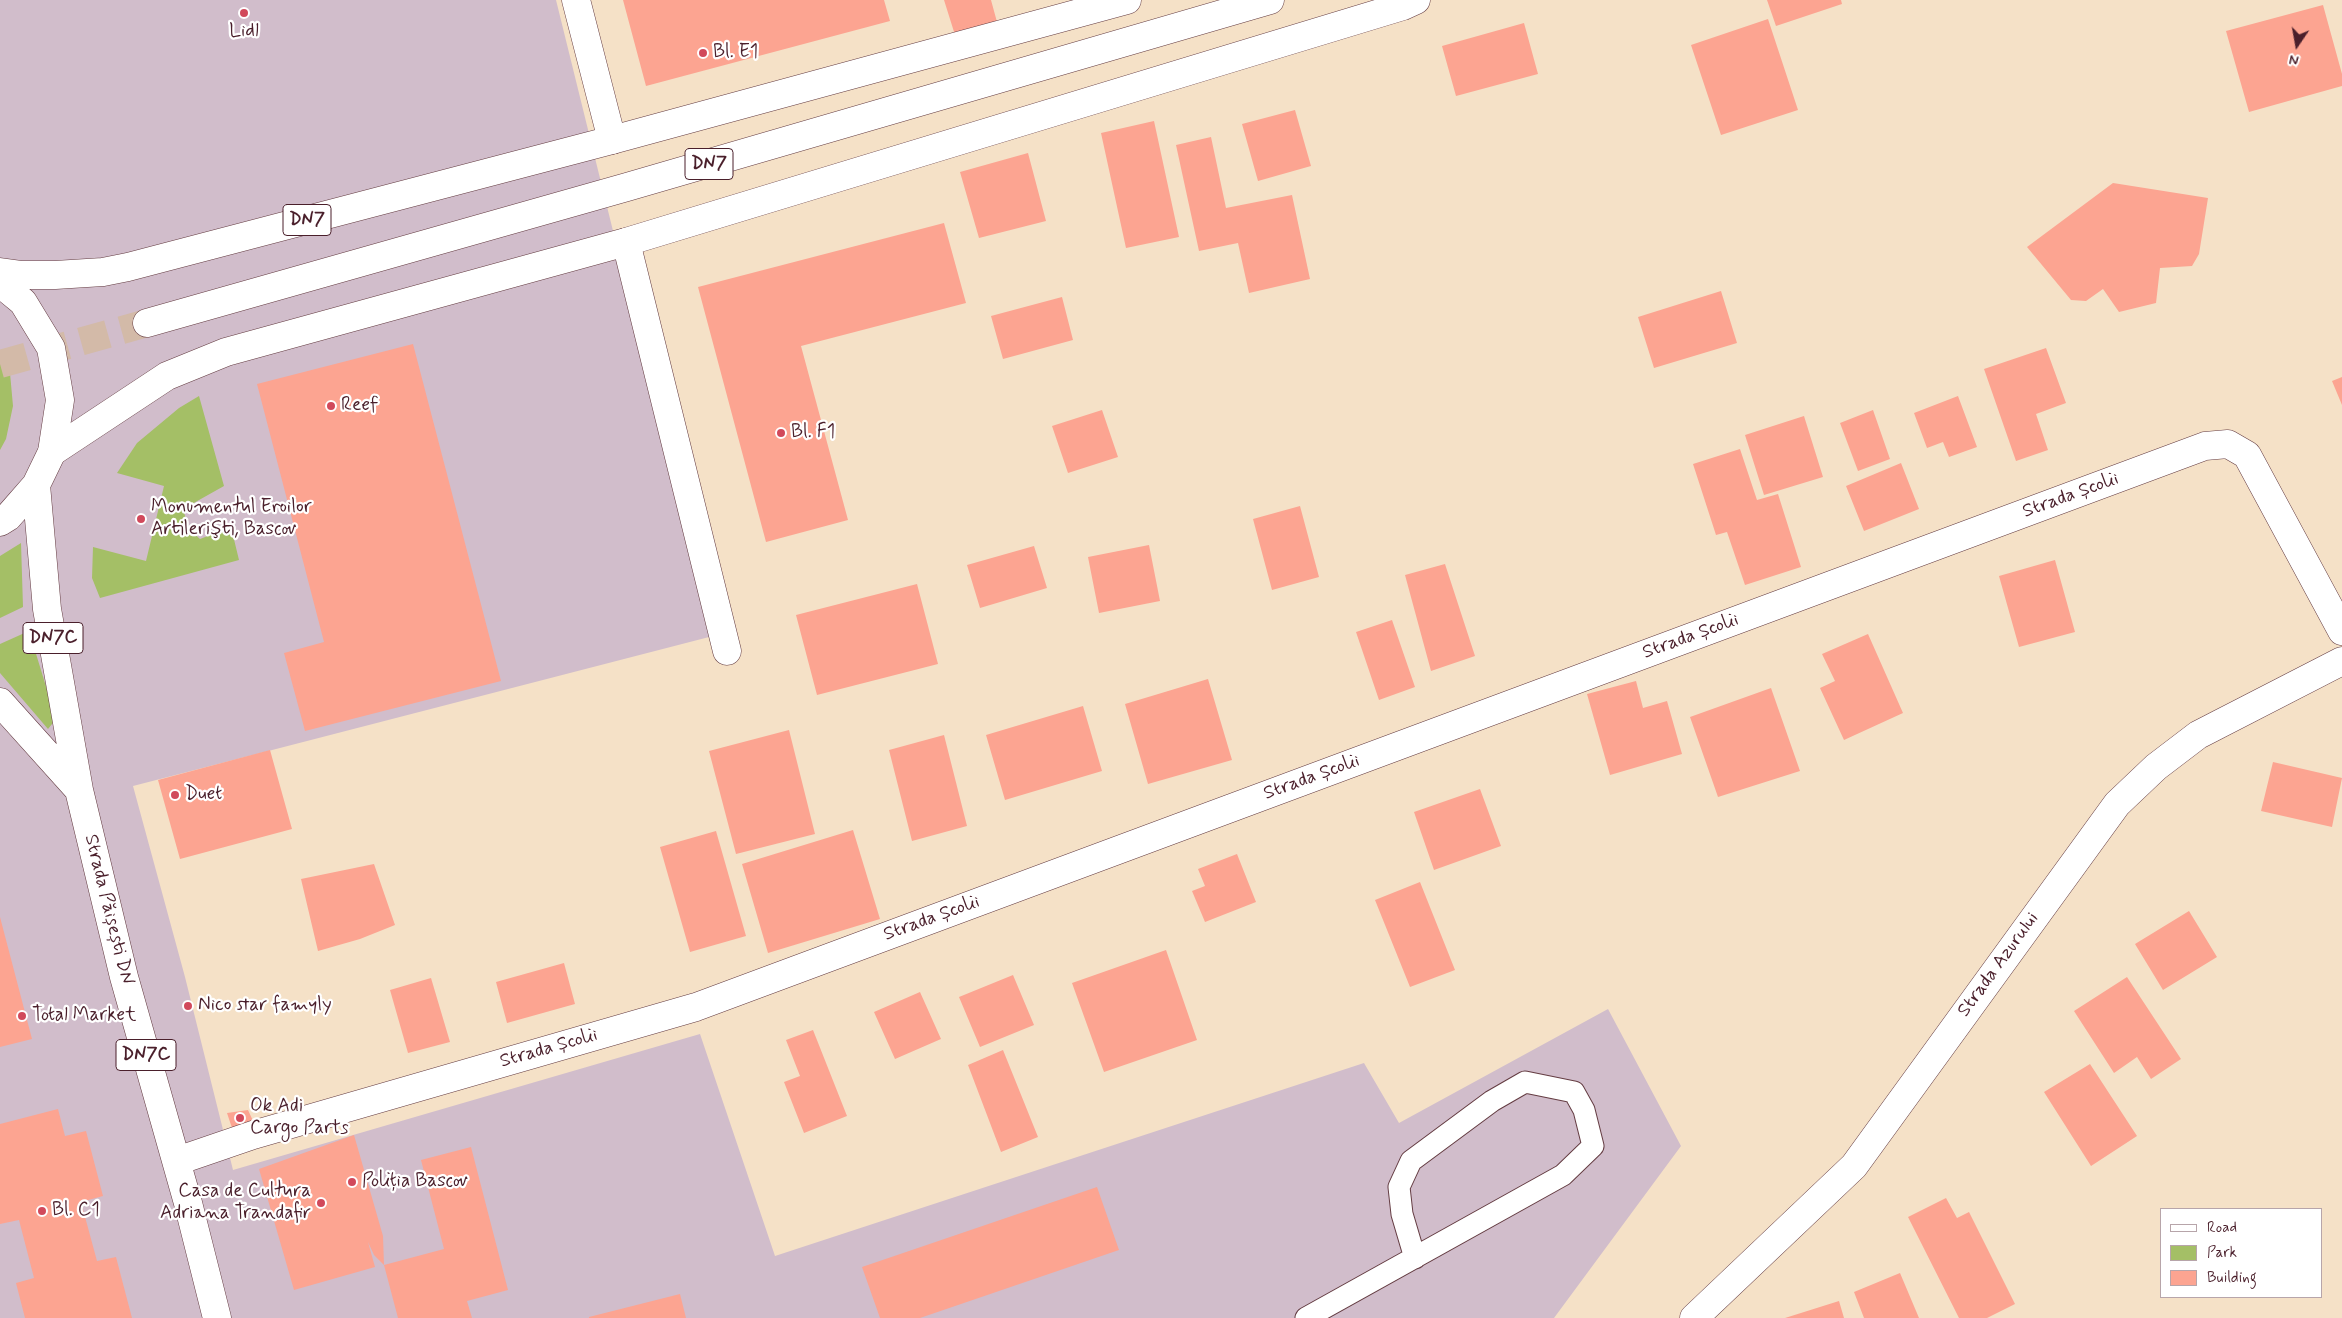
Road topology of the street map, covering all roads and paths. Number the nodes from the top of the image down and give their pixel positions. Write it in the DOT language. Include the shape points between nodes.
graph roads {
  1 [pos="576,0"];
  2 [pos="1127,0"];
  3 [pos="1270,0"];
  4 [pos="1416,0"];
  5 [pos="612,140"];
  6 [pos="626,242"];
  7 [pos="0,272"];
  8 [pos="0,284"];
  9 [pos="147,323"];
  10 [pos="52,452"];
  11 [pos="36,485"];
  12 [pos="0,522"];
  13 [pos="2342,631"];
  14 [pos="727,651"];
  15 [pos="2342,661"];
  16 [pos="0,702"];
  17 [pos="79,790"];
  18 [pos="177,1161"];
  19 [pos="1415,1258"];
  20 [pos="217,1318"];
  21 [pos="1306,1318"];
  22 [pos="1694,1318"];
  1 -- 5 [label="main road"];
  2 -- 5 [label="main road, DN7"];
  3 -- 9 [label="main road, DN7" via="627,188"];
  4 -- 6 [label="main road"];
  5 -- 7 [label="main road, DN7" via="103,272 55,275"];
  6 -- 10 [label="main road" via="226,352 167,376"];
  6 -- 14 [label="main road"];
  8 -- 10 [label="main road" via="23,302 50,348 60,400"];
  10 -- 11 [label="main road"];
  11 -- 12 [label="main road"];
  11 -- 17 [label="main road, Strada Păișești DN / DN7C" via="47,609"];
  13 -- 18 [label="main road, Strada Școlii" via="2247,455 2228,444 2205,446 696,1007 253,1135"];
  15 -- 22 [label="main road, Strada Azurului" via="2198,735 2156,767 2117,804 1854,1166"];
  16 -- 17 [label="main road, Strada Păișești DN / DN7C"];
  17 -- 18 [label="main road, Strada Păișești DN / DN7C" via="124,977"];
  18 -- 20 [label="main road, Strada Păișești DN / DN7C"];
  19 -- 19 [label="lane" via="1402,1214 1399,1187 1411,1161 1492,1101 1525,1082 1574,1092 1584,1110 1593,1146 1563,1175"];
  19 -- 21 [label="lane"];
}
